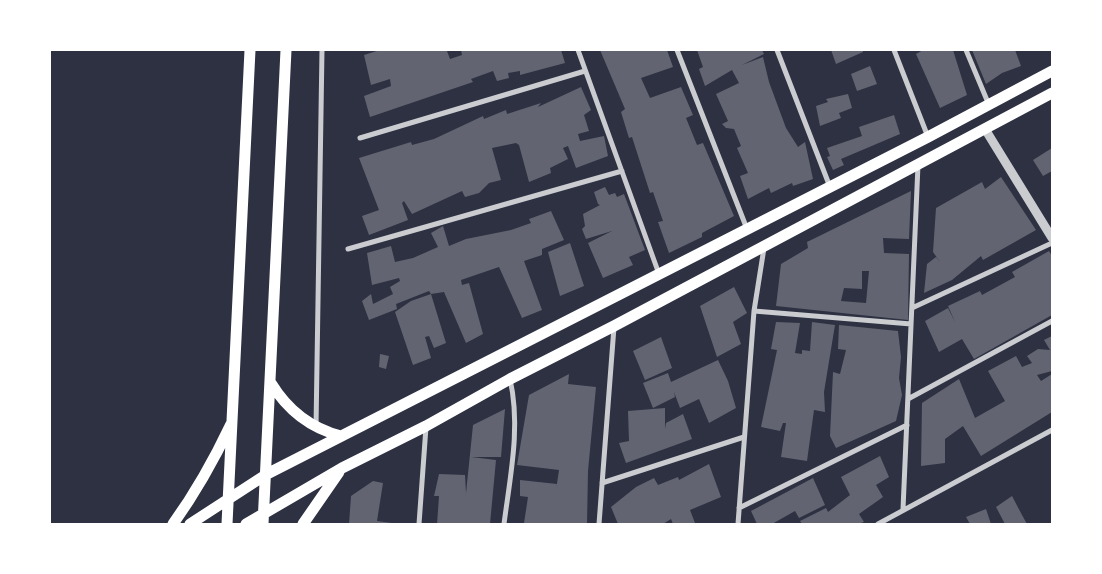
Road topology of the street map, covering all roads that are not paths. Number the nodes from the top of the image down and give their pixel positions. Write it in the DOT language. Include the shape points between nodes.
graph roads {
  1 [pos="250,50"];
  2 [pos="286,50"];
  3 [pos="322,50"];
  4 [pos="578,50"];
  5 [pos="677,50"];
  6 [pos="777,50"];
  7 [pos="894,50"];
  8 [pos="966,50"];
  9 [pos="585,71"];
  10 [pos="1052,71"];
  11 [pos="1052,93"];
  12 [pos="989,105"];
  13 [pos="986,129"];
  14 [pos="928,137"];
  15 [pos="360,138"];
  16 [pos="918,165"];
  17 [pos="622,171"];
  18 [pos="830,187"];
  19 [pos="747,230"];
  20 [pos="1052,238"];
  21 [pos="1052,243"];
  22 [pos="764,247"];
  23 [pos="348,249"];
  24 [pos="659,274"];
  25 [pos="912,308"];
  26 [pos="754,311"];
  27 [pos="1052,321"];
  28 [pos="911,324"];
  29 [pos="614,326"];
  30 [pos="510,379"];
  31 [pos="271,382"];
  32 [pos="908,398"];
  33 [pos="232,420"];
  34 [pos="907,425"];
  35 [pos="426,426"];
  36 [pos="316,427"];
  37 [pos="1052,430"];
  38 [pos="341,436"];
  39 [pos="744,436"];
  40 [pos="342,468"];
  41 [pos="267,474"];
  42 [pos="602,483"];
  43 [pos="230,498"];
  44 [pos="739,508"];
  45 [pos="903,509"];
  46 [pos="264,519"];
  47 [pos="173,524"];
  48 [pos="190,524"];
  49 [pos="227,524"];
  50 [pos="246,524"];
  51 [pos="303,524"];
  52 [pos="419,524"];
  53 [pos="504,524"];
  54 [pos="599,524"];
  55 [pos="738,524"];
  56 [pos="878,524"];
  1 -- 33 [label="main road"];
  2 -- 31 [label="main road"];
  3 -- 36 [label="street"];
  4 -- 9 [label="street"];
  5 -- 19 [label="street"];
  6 -- 18 [label="street"];
  7 -- 14 [label="street"];
  8 -- 12 [label="street"];
  9 -- 15 [label="street"];
  9 -- 17 [label="street"];
  10 -- 12 [label="main road"];
  11 -- 13 [label="main road"];
  12 -- 14 [label="main road"];
  13 -- 16 [label="main road"];
  13 -- 20 [label="street"];
  14 -- 18 [label="main road"];
  16 -- 22 [label="main road"];
  16 -- 25 [label="street"];
  17 -- 23 [label="street"];
  17 -- 24 [label="street"];
  18 -- 19 [label="main road"];
  19 -- 24 [label="main road"];
  21 -- 25 [label="street"];
  22 -- 26 [label="street"];
  22 -- 29 [label="main road"];
  24 -- 38 [label="main road"];
  25 -- 28 [label="street"];
  26 -- 28 [label="street"];
  26 -- 39 [label="street"];
  27 -- 32 [label="street"];
  28 -- 32 [label="street"];
  29 -- 30 [label="main road"];
  29 -- 42 [label="street"];
  30 -- 35 [label="main road"];
  30 -- 53 [label="street" via="515,424"];
  31 -- 36 [label="main road" via="293,412"];
  31 -- 41 [label="main road"];
  32 -- 34 [label="street"];
  33 -- 43 [label="main road"];
  33 -- 47 [label="main road" via="210,467"];
  34 -- 44 [label="street"];
  34 -- 45 [label="street"];
  35 -- 40 [label="main road"];
  35 -- 52 [label="street"];
  36 -- 38 [label="main road"];
  37 -- 45 [label="street"];
  38 -- 41 [label="main road"];
  39 -- 42 [label="street"];
  39 -- 44 [label="street"];
  40 -- 46 [label="main road"];
  40 -- 51 [label="main road"];
  41 -- 43 [label="main road"];
  41 -- 46 [label="main road"];
  42 -- 54 [label="street"];
  43 -- 48 [label="main road"];
  43 -- 49 [label="main road"];
  44 -- 55 [label="street"];
  45 -- 56 [label="street"];
  46 -- 50 [label="main road"];
}
